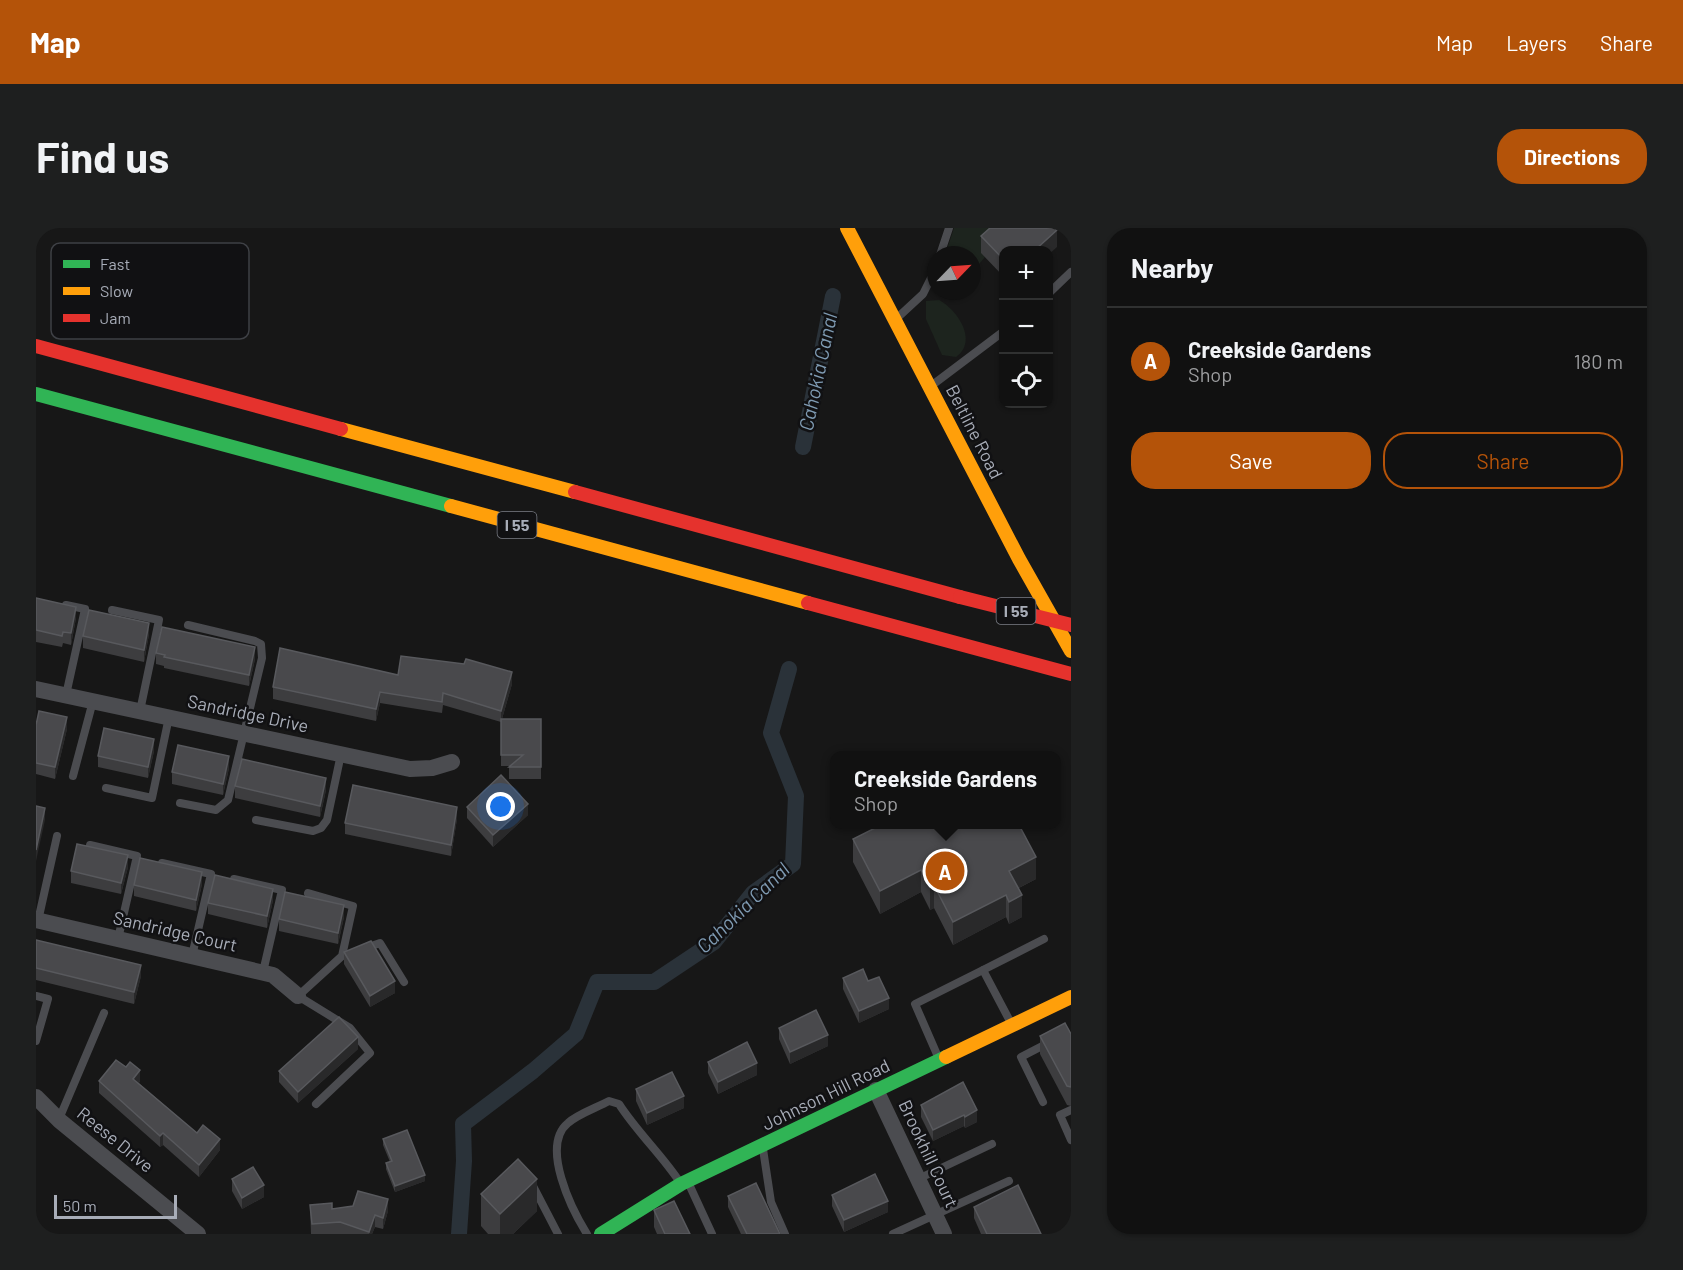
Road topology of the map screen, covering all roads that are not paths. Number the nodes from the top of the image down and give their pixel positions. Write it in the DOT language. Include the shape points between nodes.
graph roads {
  1 [pos="847,228"];
  2 [pos="949,228"];
  3 [pos="943,246"];
  4 [pos="1071,272"];
  5 [pos="927,285"];
  6 [pos="1053,289"];
  7 [pos="895,320"];
  8 [pos="999,336"];
  9 [pos="36,346"];
  10 [pos="930,387"];
  11 [pos="36,394"];
  12 [pos="52,602"];
  13 [pos="112,610"];
  14 [pos="188,625"];
  15 [pos="1071,625"];
  16 [pos="1071,651"];
  17 [pos="1071,674"];
  18 [pos="36,689"];
  19 [pos="66,695"];
  20 [pos="93,701"];
  21 [pos="140,711"];
  22 [pos="169,717"];
  23 [pos="244,734"];
  24 [pos="341,754"];
  25 [pos="452,762"];
  26 [pos="73,776"];
  27 [pos="106,788"];
  28 [pos="180,803"];
  29 [pos="256,820"];
  30 [pos="57,836"];
  31 [pos="90,845"];
  32 [pos="162,863"];
  33 [pos="234,879"];
  34 [pos="308,893"];
  35 [pos="37,921"];
  36 [pos="118,939"];
  37 [pos="1044,939"];
  38 [pos="192,956"];
  39 [pos="342,956"];
  40 [pos="983,970"];
  41 [pos="263,972"];
  42 [pos="404,982"];
  43 [pos="36,996"];
  44 [pos="298,996"];
  45 [pos="1071,997"];
  46 [pos="104,1013"];
  47 [pos="1012,1025"];
  48 [pos="1062,1035"];
  49 [pos="36,1041"];
  50 [pos="940,1060"];
  51 [pos="876,1090"];
  52 [pos="36,1097"];
  53 [pos="1043,1102"];
  54 [pos="316,1104"];
  55 [pos="1071,1110"];
  56 [pos="59,1119"];
  57 [pos="1071,1140"];
  58 [pos="992,1144"];
  59 [pos="762,1145"];
  60 [pos="527,1175"];
  61 [pos="918,1179"];
  62 [pos="1009,1180"];
  63 [pos="684,1183"];
  64 [pos="935,1215"];
  65 [pos="198,1234"];
  66 [pos="558,1234"];
  67 [pos="587,1234"];
  68 [pos="601,1234"];
  69 [pos="712,1234"];
  70 [pos="785,1234"];
  71 [pos="893,1234"];
  72 [pos="944,1234"];
  1 -- 7 [label="main road, Beltline Road"];
  2 -- 3 [label="lane"];
  4 -- 6 [label="lane"];
  5 -- 7 [label="lane"];
  7 -- 10 [label="main road, Beltline Road"];
  8 -- 10 [label="lane"];
  9 -- 15 [label="main road, I 55, bridge"];
  10 -- 16 [label="main road, Beltline Road"];
  11 -- 17 [label="main road, I 55"];
  12 -- 19 [label="lane" via="85,609"];
  13 -- 21 [label="lane" via="159,620"];
  14 -- 23 [label="lane" via="261,644 262,658"];
  18 -- 19 [label="street, Sandridge Drive"];
  19 -- 20 [label="street, Sandridge Drive"];
  20 -- 21 [label="street, Sandridge Drive"];
  20 -- 26 [label="lane"];
  21 -- 22 [label="street, Sandridge Drive"];
  22 -- 23 [label="street, Sandridge Drive"];
  22 -- 27 [label="lane" via="152,798"];
  23 -- 24 [label="street, Sandridge Drive"];
  23 -- 28 [label="lane" via="224,805 216,810"];
  24 -- 25 [label="street, Sandridge Drive" via="410,769"];
  24 -- 29 [label="lane" via="327,820 321,828 313,831"];
  30 -- 35 [label="lane"];
  31 -- 36 [label="lane" via="137,856"];
  32 -- 38 [label="lane" via="211,874"];
  33 -- 41 [label="lane" via="282,890"];
  34 -- 39 [label="lane" via="353,906"];
  35 -- 36 [label="street, Sandridge Court"];
  36 -- 38 [label="street, Sandridge Court"];
  37 -- 40 [label="lane"];
  38 -- 41 [label="street, Sandridge Court"];
  39 -- 42 [label="lane" via="380,943"];
  39 -- 44 [label="lane"];
  40 -- 47 [label="lane"];
  40 -- 50 [label="lane" via="915,1005"];
  41 -- 44 [label="street, Sandridge Court" via="273,975"];
  43 -- 49 [label="lane" via="48,999"];
  44 -- 54 [label="lane" via="350,1028 370,1053"];
  45 -- 47 [label="main road, Johnson Hill Road"];
  46 -- 56 [label="lane"];
  47 -- 50 [label="main road, Johnson Hill Road"];
  48 -- 53 [label="lane" via="1022,1057"];
  50 -- 51 [label="main road, Johnson Hill Road"];
  51 -- 59 [label="main road, Johnson Hill Road"];
  51 -- 61 [label="street, Brookhill Court"];
  52 -- 56 [label="street, Reese Drive"];
  55 -- 57 [label="lane" via="1060,1115"];
  56 -- 65 [label="street, Reese Drive"];
  58 -- 61 [label="lane"];
  59 -- 63 [label="main road, Johnson Hill Road"];
  59 -- 70 [label="lane" via="771,1202"];
  60 -- 66 [label="lane"];
  61 -- 64 [label="street, Brookhill Court"];
  62 -- 64 [label="lane"];
  63 -- 67 [label="lane" via="619,1104 609,1101 567,1123 557,1140 557,1161 576,1216"];
  63 -- 68 [label="main road, Johnson Hill Road"];
  63 -- 69 [label="lane"];
  64 -- 71 [label="lane"];
  64 -- 72 [label="street, Brookhill Court"];
}
